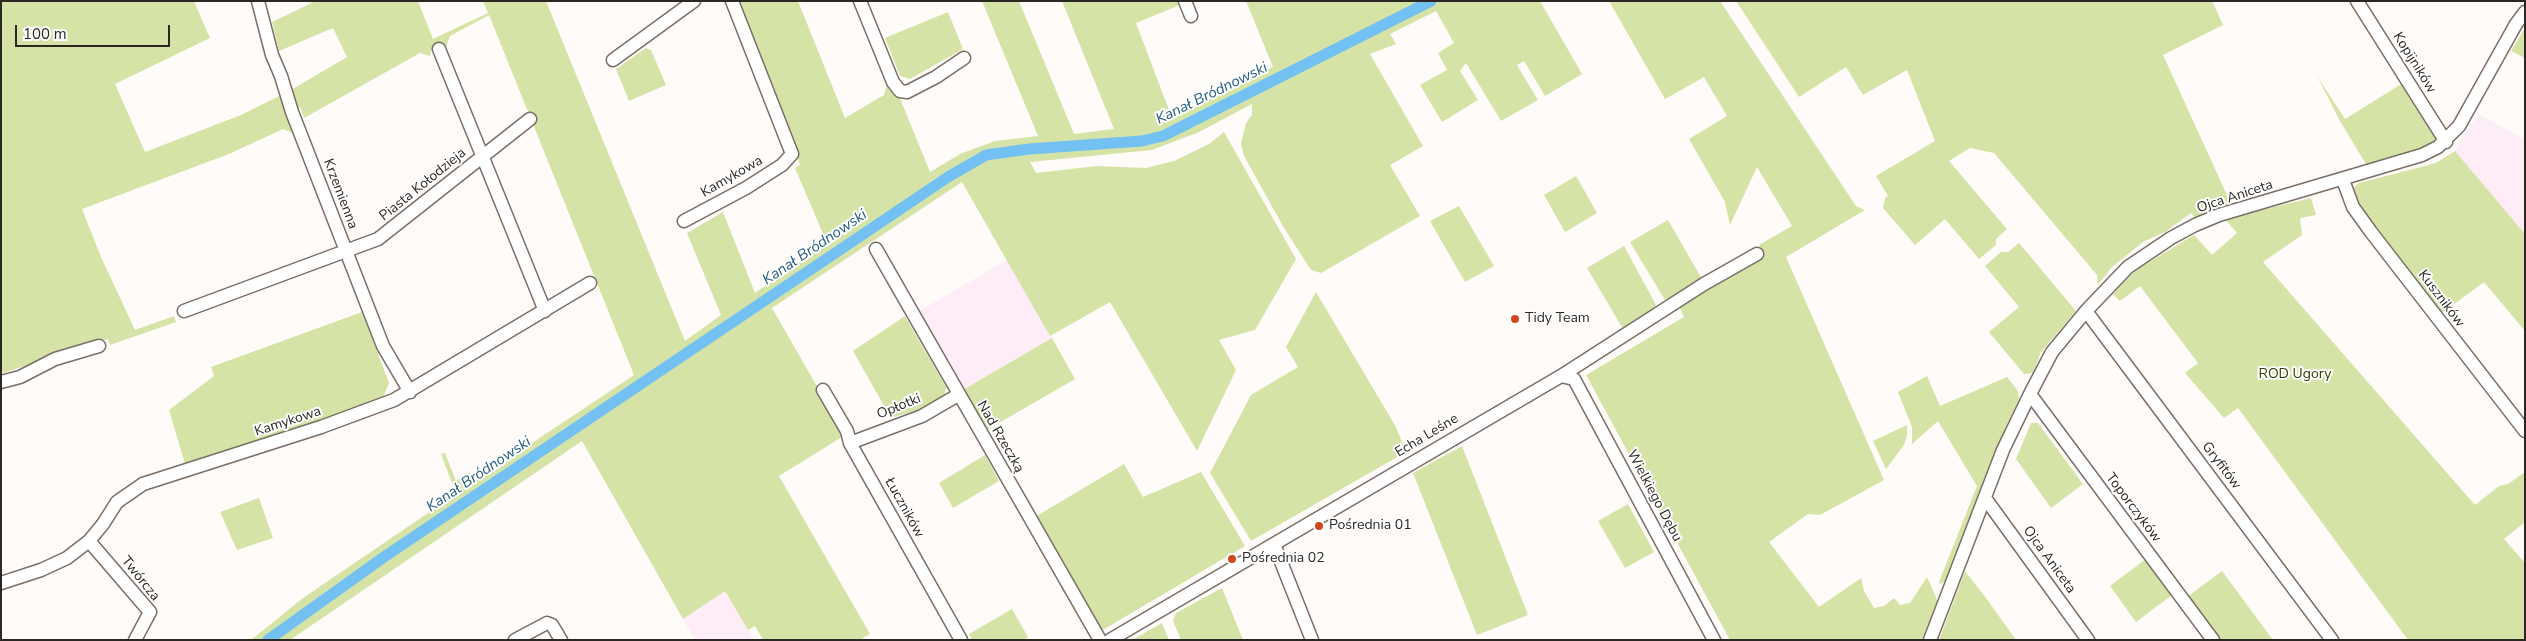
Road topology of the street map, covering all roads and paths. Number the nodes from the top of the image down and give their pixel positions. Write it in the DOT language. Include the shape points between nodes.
graph roads {
  1 [pos="258,1"];
  2 [pos="694,1"];
  3 [pos="732,1"];
  4 [pos="860,1"];
  5 [pos="1185,1"];
  6 [pos="2357,1"];
  7 [pos="2521,1"];
  8 [pos="2525,8"];
  9 [pos="2525,12"];
  10 [pos="1191,16"];
  11 [pos="439,49"];
  12 [pos="964,58"];
  13 [pos="613,60"];
  14 [pos="530,119"];
  15 [pos="2446,142"];
  16 [pos="481,157"];
  17 [pos="2343,180"];
  18 [pos="684,221"];
  19 [pos="876,249"];
  20 [pos="346,250"];
  21 [pos="1757,254"];
  22 [pos="590,283"];
  23 [pos="184,310"];
  24 [pos="545,311"];
  25 [pos="2086,311"];
  26 [pos="99,346"];
  27 [pos="1561,376"];
  28 [pos="1,382"];
  29 [pos="823,390"];
  30 [pos="410,392"];
  31 [pos="2030,394"];
  32 [pos="958,395"];
  33 [pos="2525,431"];
  34 [pos="850,443"];
  35 [pos="1985,498"];
  36 [pos="88,540"];
  37 [pos="1274,544"];
  38 [pos="1,583"];
  39 [pos="135,640"];
  40 [pos="515,640"];
  41 [pos="560,640"];
  42 [pos="961,640"];
  43 [pos="1100,640"];
  44 [pos="1110,640"];
  45 [pos="1312,640"];
  46 [pos="1714,640"];
  47 [pos="1930,640"];
  48 [pos="2088,640"];
  49 [pos="2213,640"];
  50 [pos="2332,640"];
  1 -- 20 [label="street, Krzemienna" via="292,112"];
  2 -- 13 [label="street"];
  3 -- 18 [label="street, Kamykowa" via="792,154 782,165 746,188"];
  4 -- 12 [label="street" via="892,82 900,90 907,92"];
  5 -- 10 [label="street"];
  6 -- 15 [label="street, Kopijników"];
  7 -- 8 [label="street"];
  9 -- 15 [label="street, Ojca Aniceta" via="2462,121"];
  11 -- 16 [label="street"];
  14 -- 16 [label="street, Piasta Kołodzieja"];
  15 -- 17 [label="street, Ojca Aniceta" via="2426,154"];
  16 -- 20 [label="street, Piasta Kołodzieja" via="384,235"];
  16 -- 24 [label="street"];
  17 -- 25 [label="street, Ojca Aniceta" via="2219,215 2195,225 2128,267"];
  17 -- 33 [label="street, Kuszników" via="2353,207 2371,232"];
  19 -- 32 [label="street, Nad Rzeczką"];
  20 -- 23 [label="street, Piasta Kołodzieja"];
  20 -- 30 [label="street, Krzemienna" via="382,346"];
  21 -- 27 [label="street, Echa Leśne" via="1704,284"];
  22 -- 24 [label="street, Kamykowa"];
  24 -- 30 [label="street, Kamykowa"];
  25 -- 31 [label="street, Ojca Aniceta" via="2052,352"];
  25 -- 50 [label="street, Gryfitów"];
  26 -- 28 [label="street" via="56,359 20,377"];
  27 -- 37 [label="street, Echa Leśne"];
  27 -- 46 [label="street, Wielkiego Dębu" via="1574,378"];
  29 -- 34 [label="street, Łuczników" via="847,431"];
  30 -- 36 [label="street, Kamykowa" via="361,414 143,484 117,502"];
  31 -- 35 [label="street, Ojca Aniceta" via="2003,450"];
  31 -- 49 [label="street, Toporczyków"];
  32 -- 34 [label="street, Opłotki" via="922,416"];
  32 -- 43 [label="street, Nad Rzeczką"];
  34 -- 42 [label="street, Łuczników"];
  35 -- 47 [label="street, Ojca Aniceta"];
  35 -- 48 [label="street, Ojca Aniceta"];
  36 -- 38 [label="street, Kamykowa" via="67,558"];
  36 -- 39 [label="street, Twórcza" via="150,612"];
  37 -- 44 [label="street, Echa Leśne"];
  37 -- 45 [label="street"];
  40 -- 41 [label="street" via="548,623"];
}
